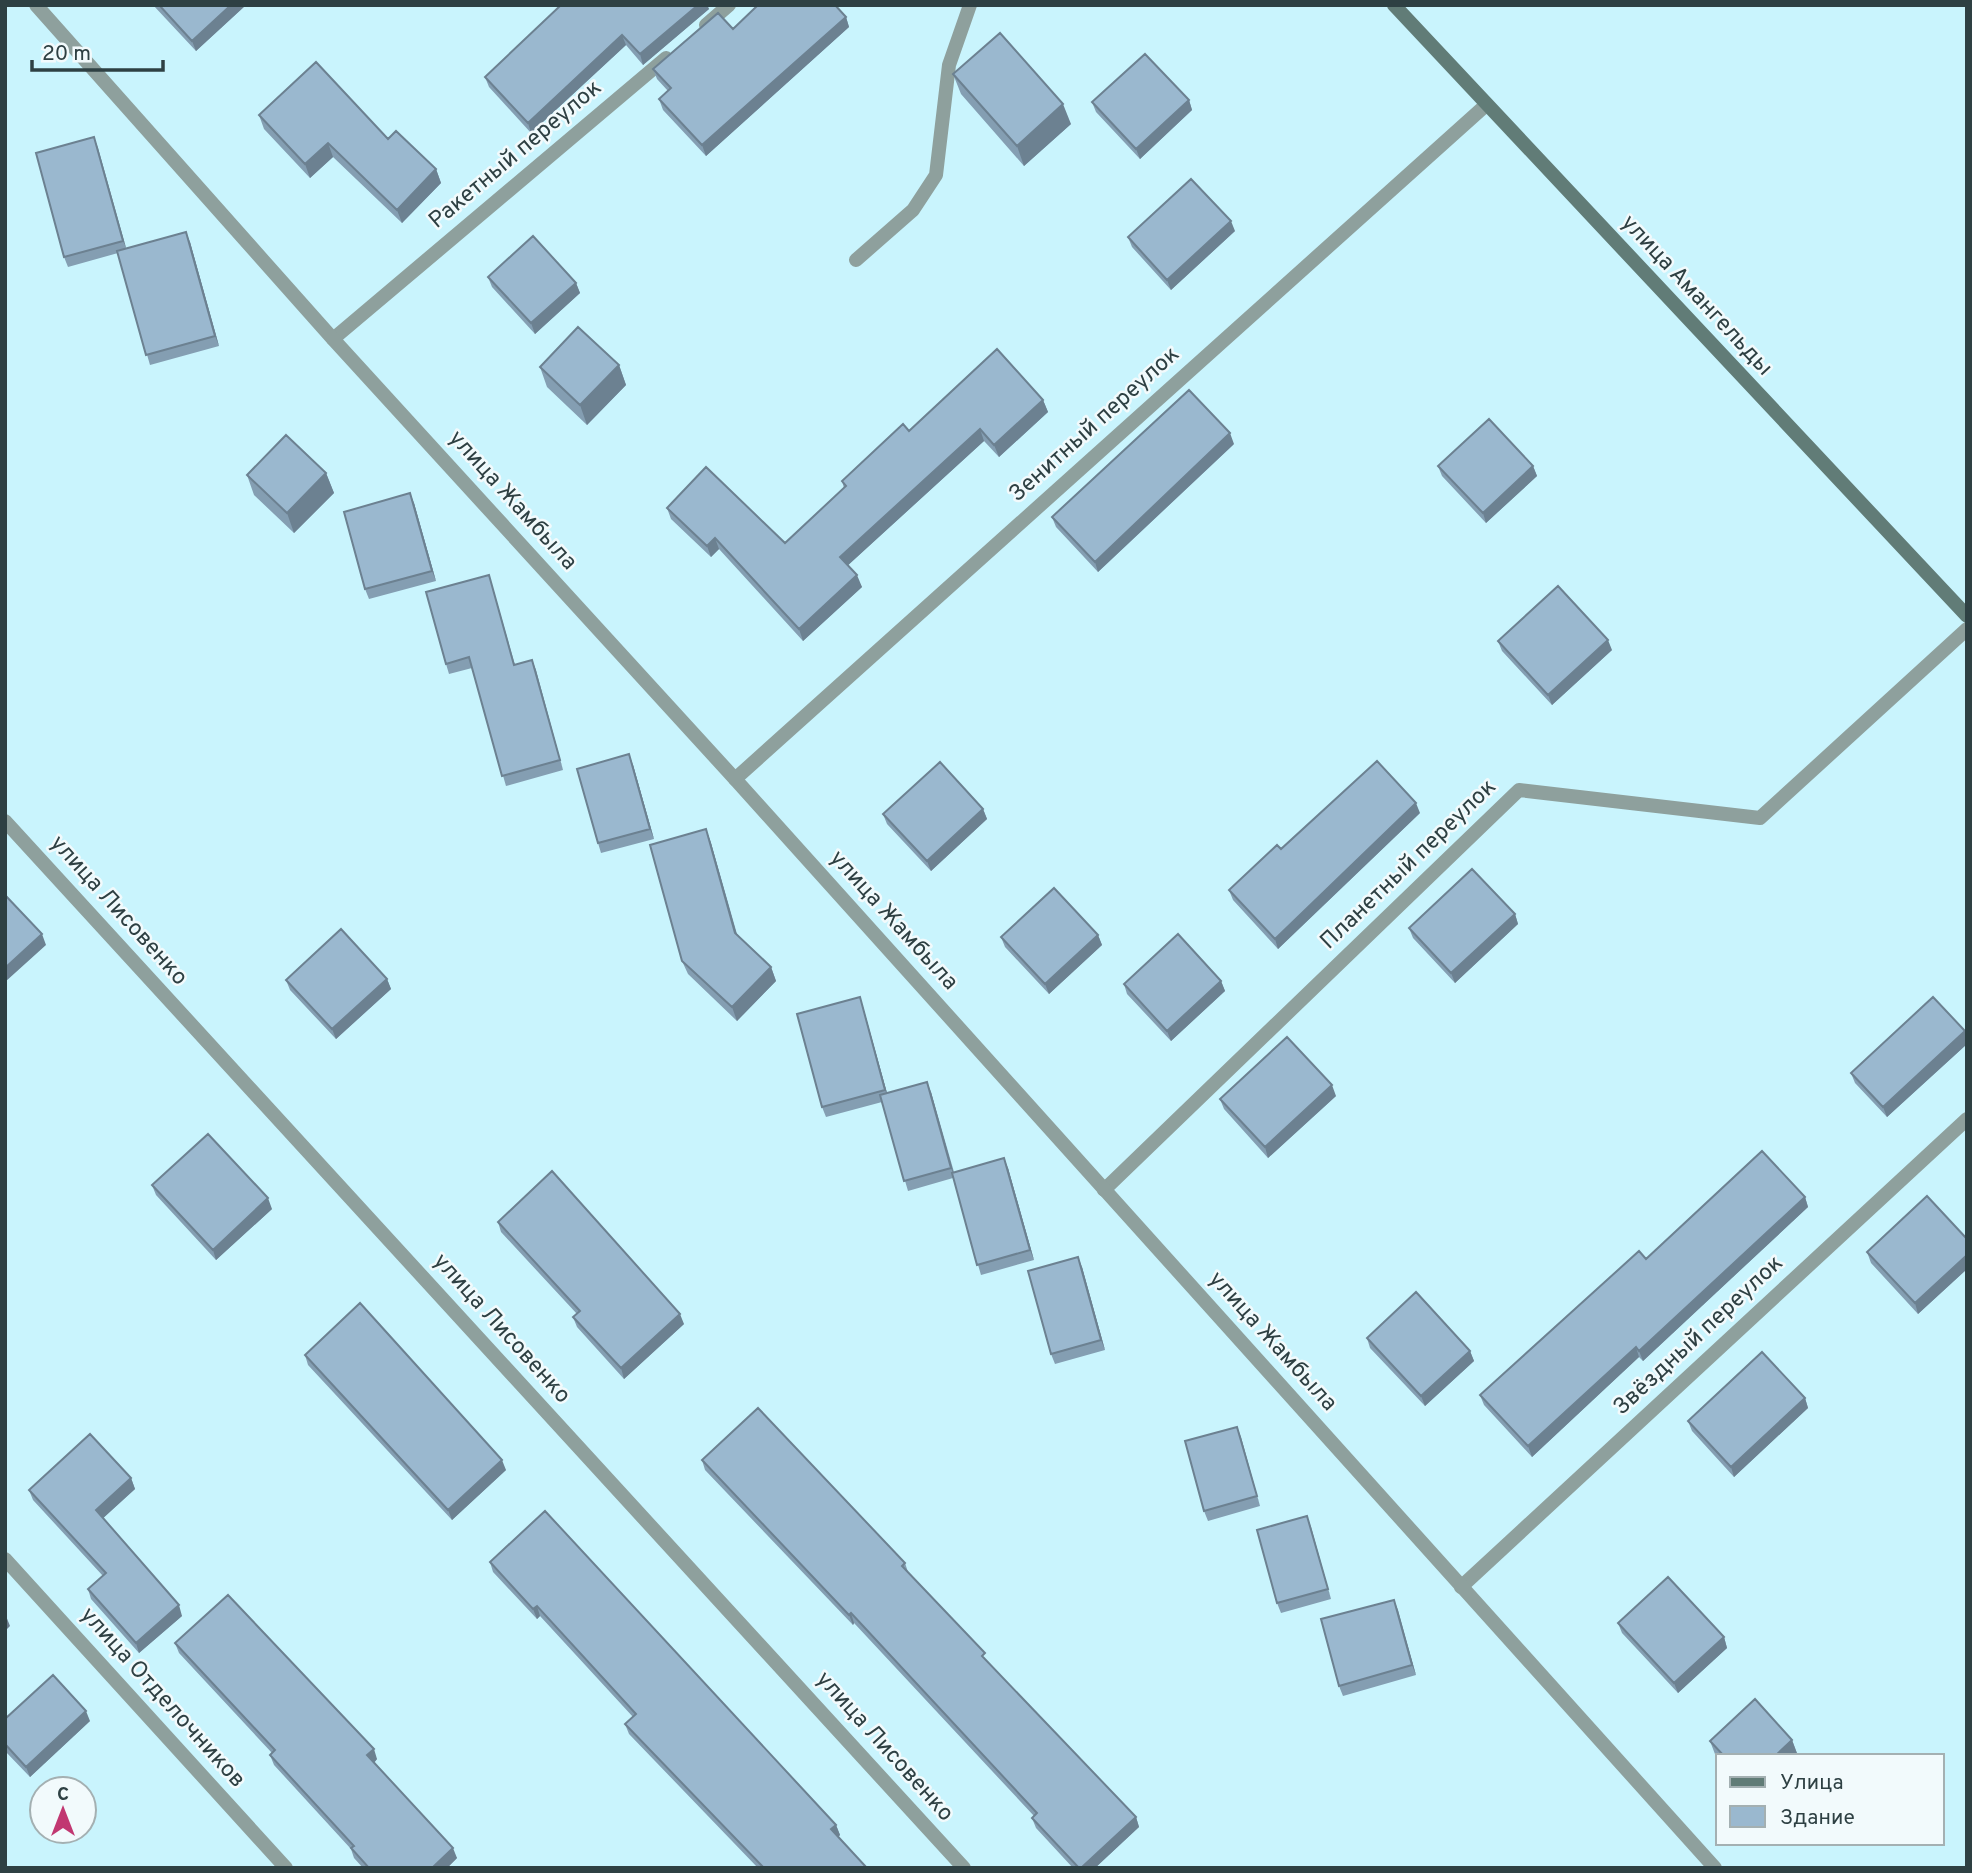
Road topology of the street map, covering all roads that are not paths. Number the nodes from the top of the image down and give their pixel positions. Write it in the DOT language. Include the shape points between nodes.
graph roads {
  1 [pos="36,5"];
  2 [pos="729,5"];
  3 [pos="970,5"];
  4 [pos="1394,5"];
  5 [pos="697,32"];
  6 [pos="675,50"];
  7 [pos="1486,105"];
  8 [pos="856,260"];
  9 [pos="333,339"];
  10 [pos="1967,616"];
  11 [pos="1967,629"];
  12 [pos="735,779"];
  13 [pos="5,821"];
  14 [pos="1967,1119"];
  15 [pos="1104,1190"];
  16 [pos="5,1559"];
  17 [pos="1461,1587"];
  18 [pos="286,1868"];
  19 [pos="964,1868"];
  20 [pos="1715,1868"];
  1 -- 9 [label="street, улица Жамбыла"];
  2 -- 5 [label="street"];
  3 -- 8 [label="street" via="949,65 936,175 913,209"];
  4 -- 7 [label="street, улица Амангельды"];
  6 -- 9 [label="street, Ракетный переулок"];
  7 -- 10 [label="street, улица Амангельды"];
  7 -- 12 [label="street, Зенитный переулок"];
  9 -- 12 [label="street, улица Жамбыла"];
  11 -- 15 [label="street, Планетный переулок" via="1760,818 1519,790"];
  12 -- 15 [label="street, улица Жамбыла"];
  13 -- 19 [label="street, улица Лисовенко"];
  14 -- 17 [label="street, Звёздный переулок"];
  15 -- 17 [label="street, улица Жамбыла"];
  16 -- 18 [label="street, улица Отделочников"];
  17 -- 20 [label="street, улица Жамбыла"];
}
